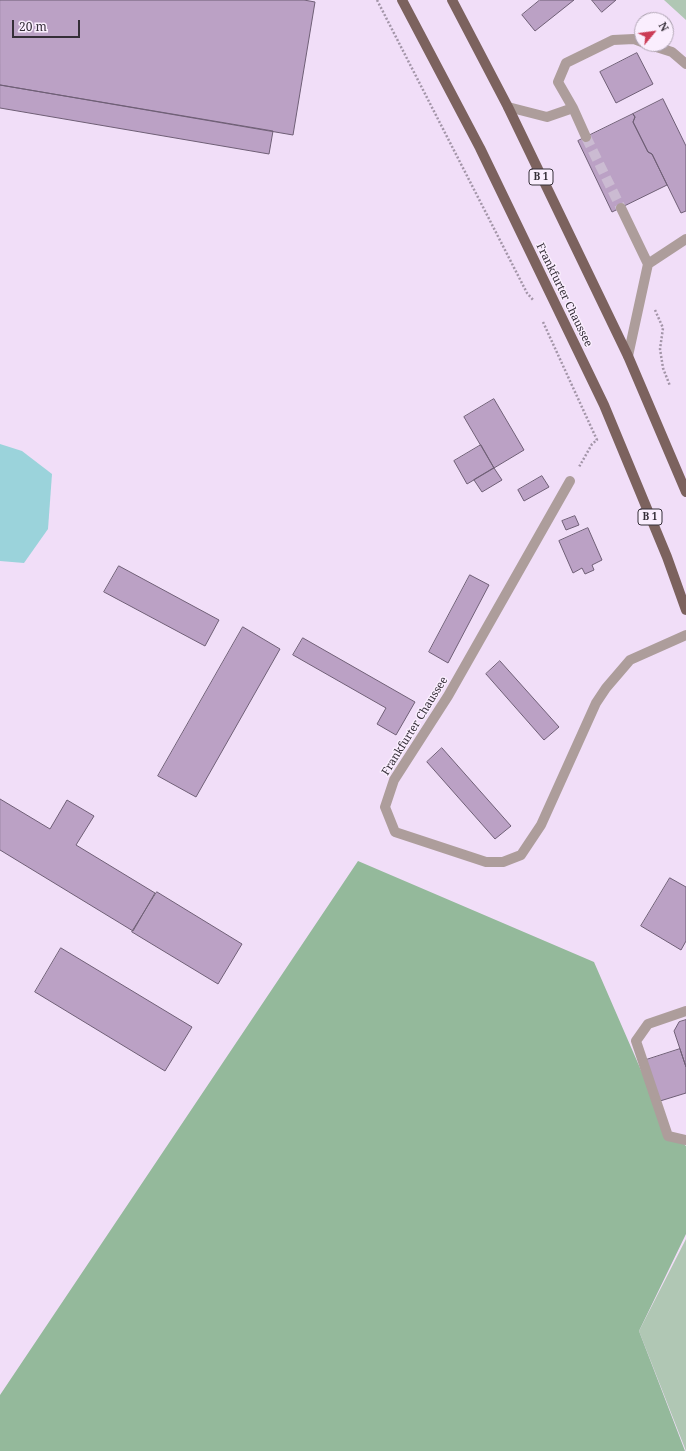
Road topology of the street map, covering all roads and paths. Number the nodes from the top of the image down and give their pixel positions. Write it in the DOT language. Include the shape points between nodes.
graph roads {
  1 [pos="377,0"];
  2 [pos="402,0"];
  3 [pos="452,0"];
  4 [pos="634,39"];
  5 [pos="672,52"];
  6 [pos="686,64"];
  7 [pos="508,107"];
  8 [pos="573,108"];
  9 [pos="586,137"];
  10 [pos="621,208"];
  11 [pos="686,239"];
  12 [pos="648,264"];
  13 [pos="643,286"];
  14 [pos="534,302"];
  15 [pos="540,316"];
  16 [pos="628,356"];
  17 [pos="670,386"];
  18 [pos="570,481"];
  19 [pos="686,492"];
  20 [pos="686,610"];
  21 [pos="686,635"];
  22 [pos="686,1012"];
  23 [pos="686,1140"];
  1 -- 14 [label="path"];
  2 -- 20 [label="main road, Frankfurter Chaussee / B 1" via="480,148 604,404"];
  3 -- 7 [label="main road, B 1"];
  4 -- 8 [label="street" via="613,40 566,63 558,82"];
  5 -- 6 [label="street"];
  7 -- 8 [label="street" via="547,117"];
  7 -- 16 [label="main road, B 1"];
  8 -- 9 [label="street"];
  10 -- 12 [label="street"];
  11 -- 12 [label="street"];
  12 -- 13 [label="street"];
  13 -- 16 [label="street"];
  13 -- 17 [label="path" via="663,328 660,349 663,368"];
  15 -- 18 [label="path" via="597,440"];
  16 -- 19 [label="main road, B 1"];
  18 -- 21 [label="street, Frankfurter Chaussee" via="448,696 394,780 386,807 395,832 486,862 503,862 521,855 541,825 596,703 606,688 630,660"];
  22 -- 23 [label="street" via="648,1024 636,1041 668,1136"];
}
